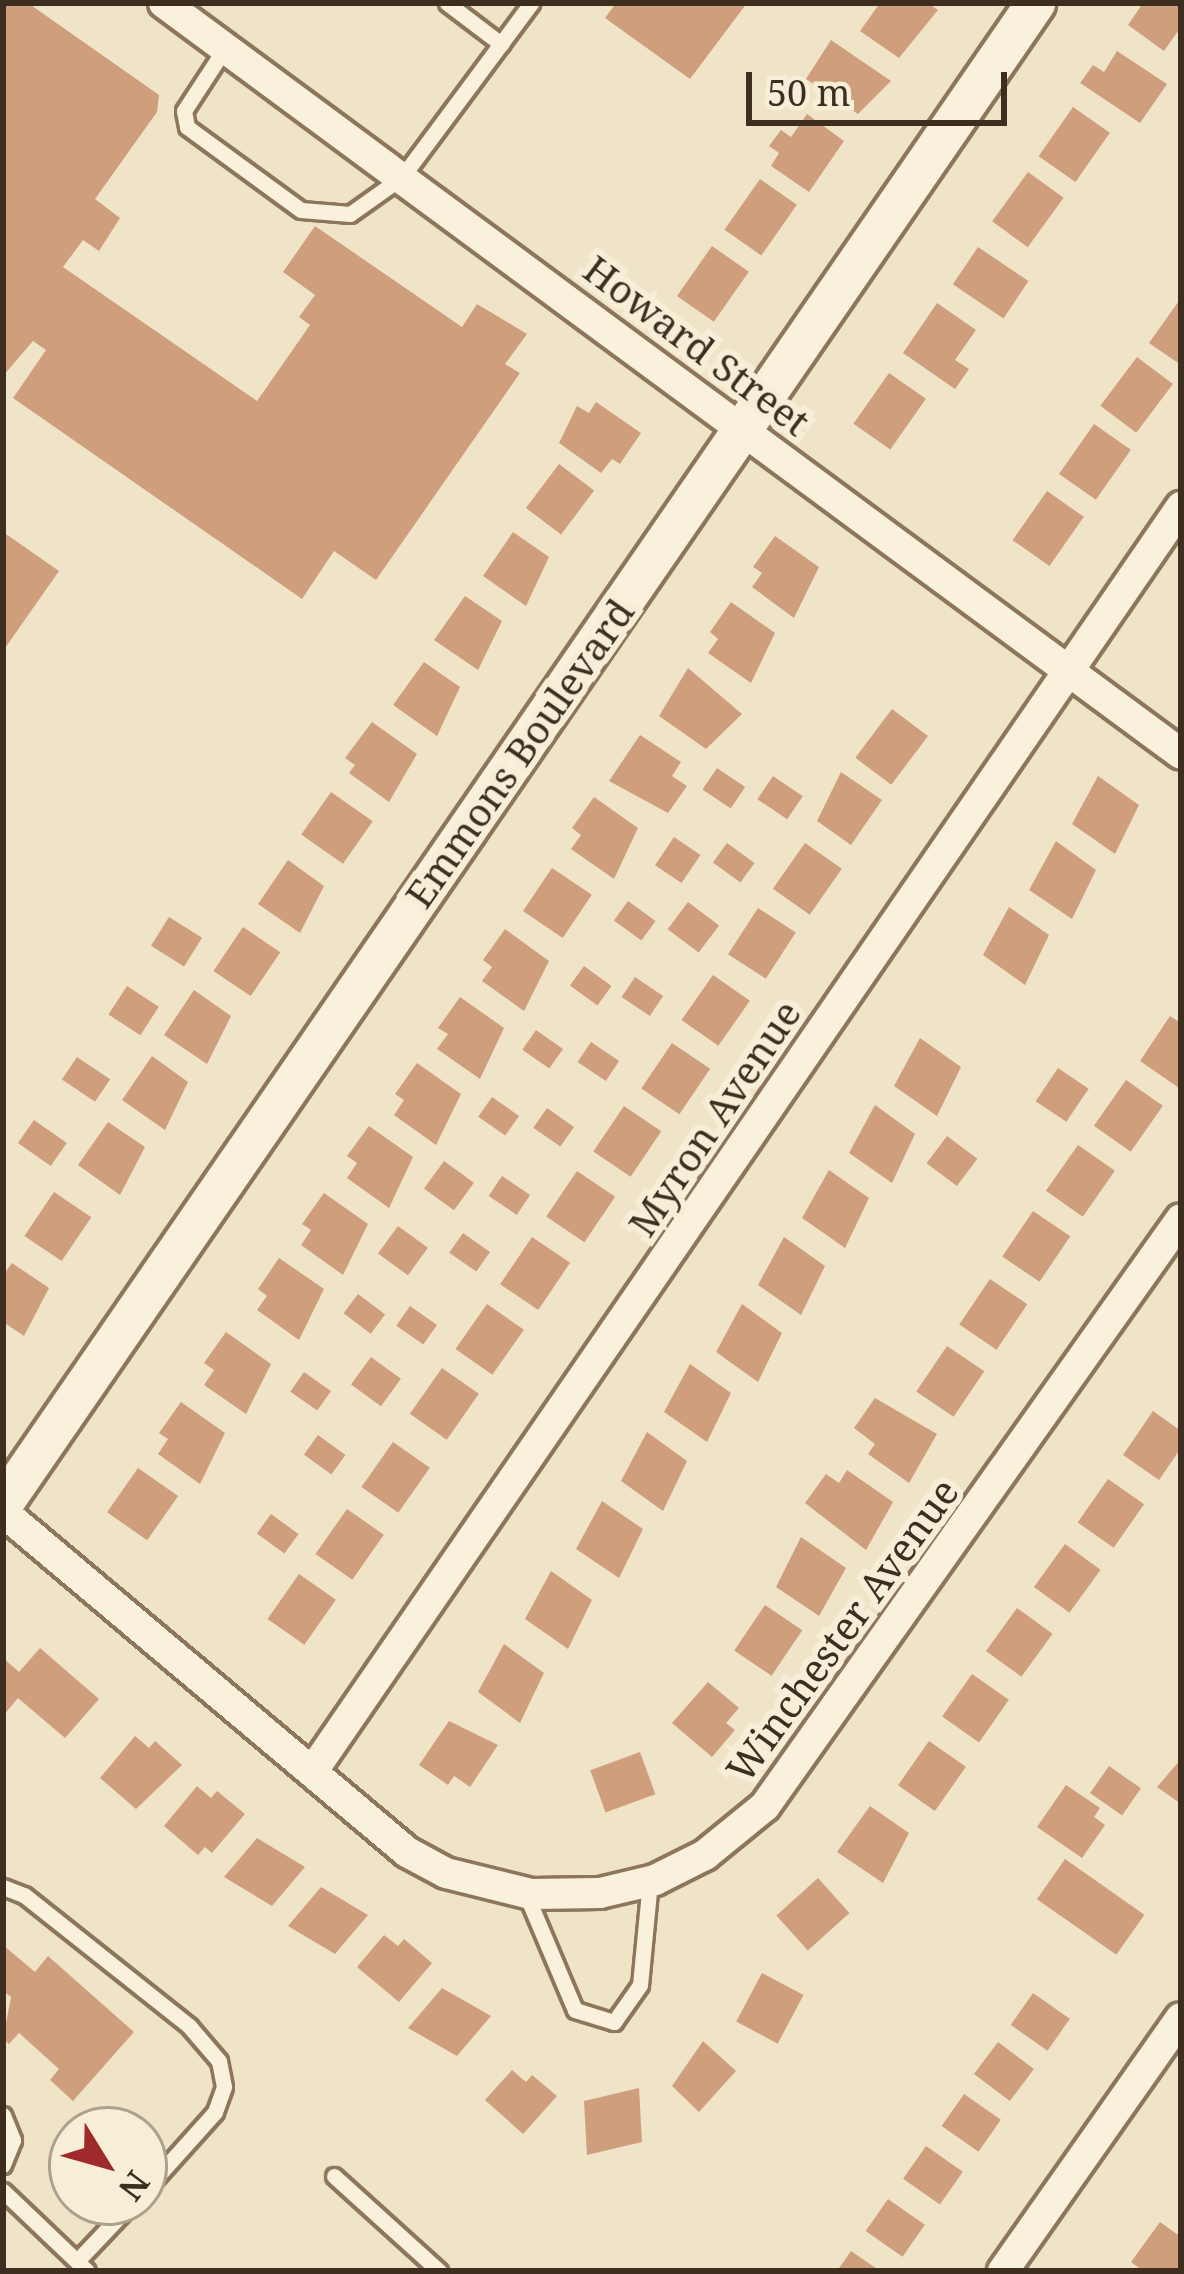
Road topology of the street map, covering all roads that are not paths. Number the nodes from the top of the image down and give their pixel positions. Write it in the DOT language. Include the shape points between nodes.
graph roads {
  1 [pos="164,3"];
  2 [pos="447,3"];
  3 [pos="531,3"];
  4 [pos="1035,3"];
  5 [pos="501,44"];
  6 [pos="225,48"];
  7 [pos="402,177"];
  8 [pos="744,426"];
  9 [pos="1181,507"];
  10 [pos="1070,669"];
  11 [pos="1181,754"];
  12 [pos="1181,1219"];
  13 [pos="3,1507"];
  14 [pos="312,1772"];
  15 [pos="650,1881"];
  16 [pos="3,1887"];
  17 [pos="526,1894"];
  18 [pos="1179,2026"];
  19 [pos="3,2115"];
  20 [pos="168,2164"];
  21 [pos="3,2165"];
  22 [pos="334,2176"];
  23 [pos="3,2191"];
  24 [pos="114,2226"];
  25 [pos="82,2266"];
  26 [pos="439,2271"];
  27 [pos="1003,2271"];
  1 -- 6 [label="street, Howard Street"];
  2 -- 5 [label="lane"];
  3 -- 5 [label="lane"];
  4 -- 8 [label="street, Emmons Boulevard"];
  5 -- 7 [label="lane"];
  6 -- 7 [label="street, Howard Street"];
  6 -- 7 [label="lane" via="184,112 195,138 314,214 350,214"];
  7 -- 8 [label="street, Howard Street"];
  8 -- 10 [label="street, Howard Street"];
  8 -- 13 [label="street, Emmons Boulevard"];
  9 -- 10 [label="street, Myron Avenue"];
  10 -- 11 [label="street, Howard Street"];
  10 -- 14 [label="street, Myron Avenue"];
  12 -- 15 [label="street, Winchester Avenue" via="766,1806 705,1855"];
  13 -- 14 [label="street, Winchester Avenue"];
  14 -- 17 [label="street, Winchester Avenue" via="406,1852 446,1873"];
  15 -- 17 [label="street, Winchester Avenue" via="600,1893"];
  15 -- 17 [label="lane" via="640,1985 614,2022 575,2010"];
  16 -- 20 [label="lane" via="24,1895 171,2012 219,2061 224,2087 215,2112"];
  18 -- 27 [label="street"];
  19 -- 21 [label="lane" via="13,2140"];
  22 -- 26 [label="lane"];
  23 -- 25 [label="lane"];
  24 -- 25 [label="lane"];
}
